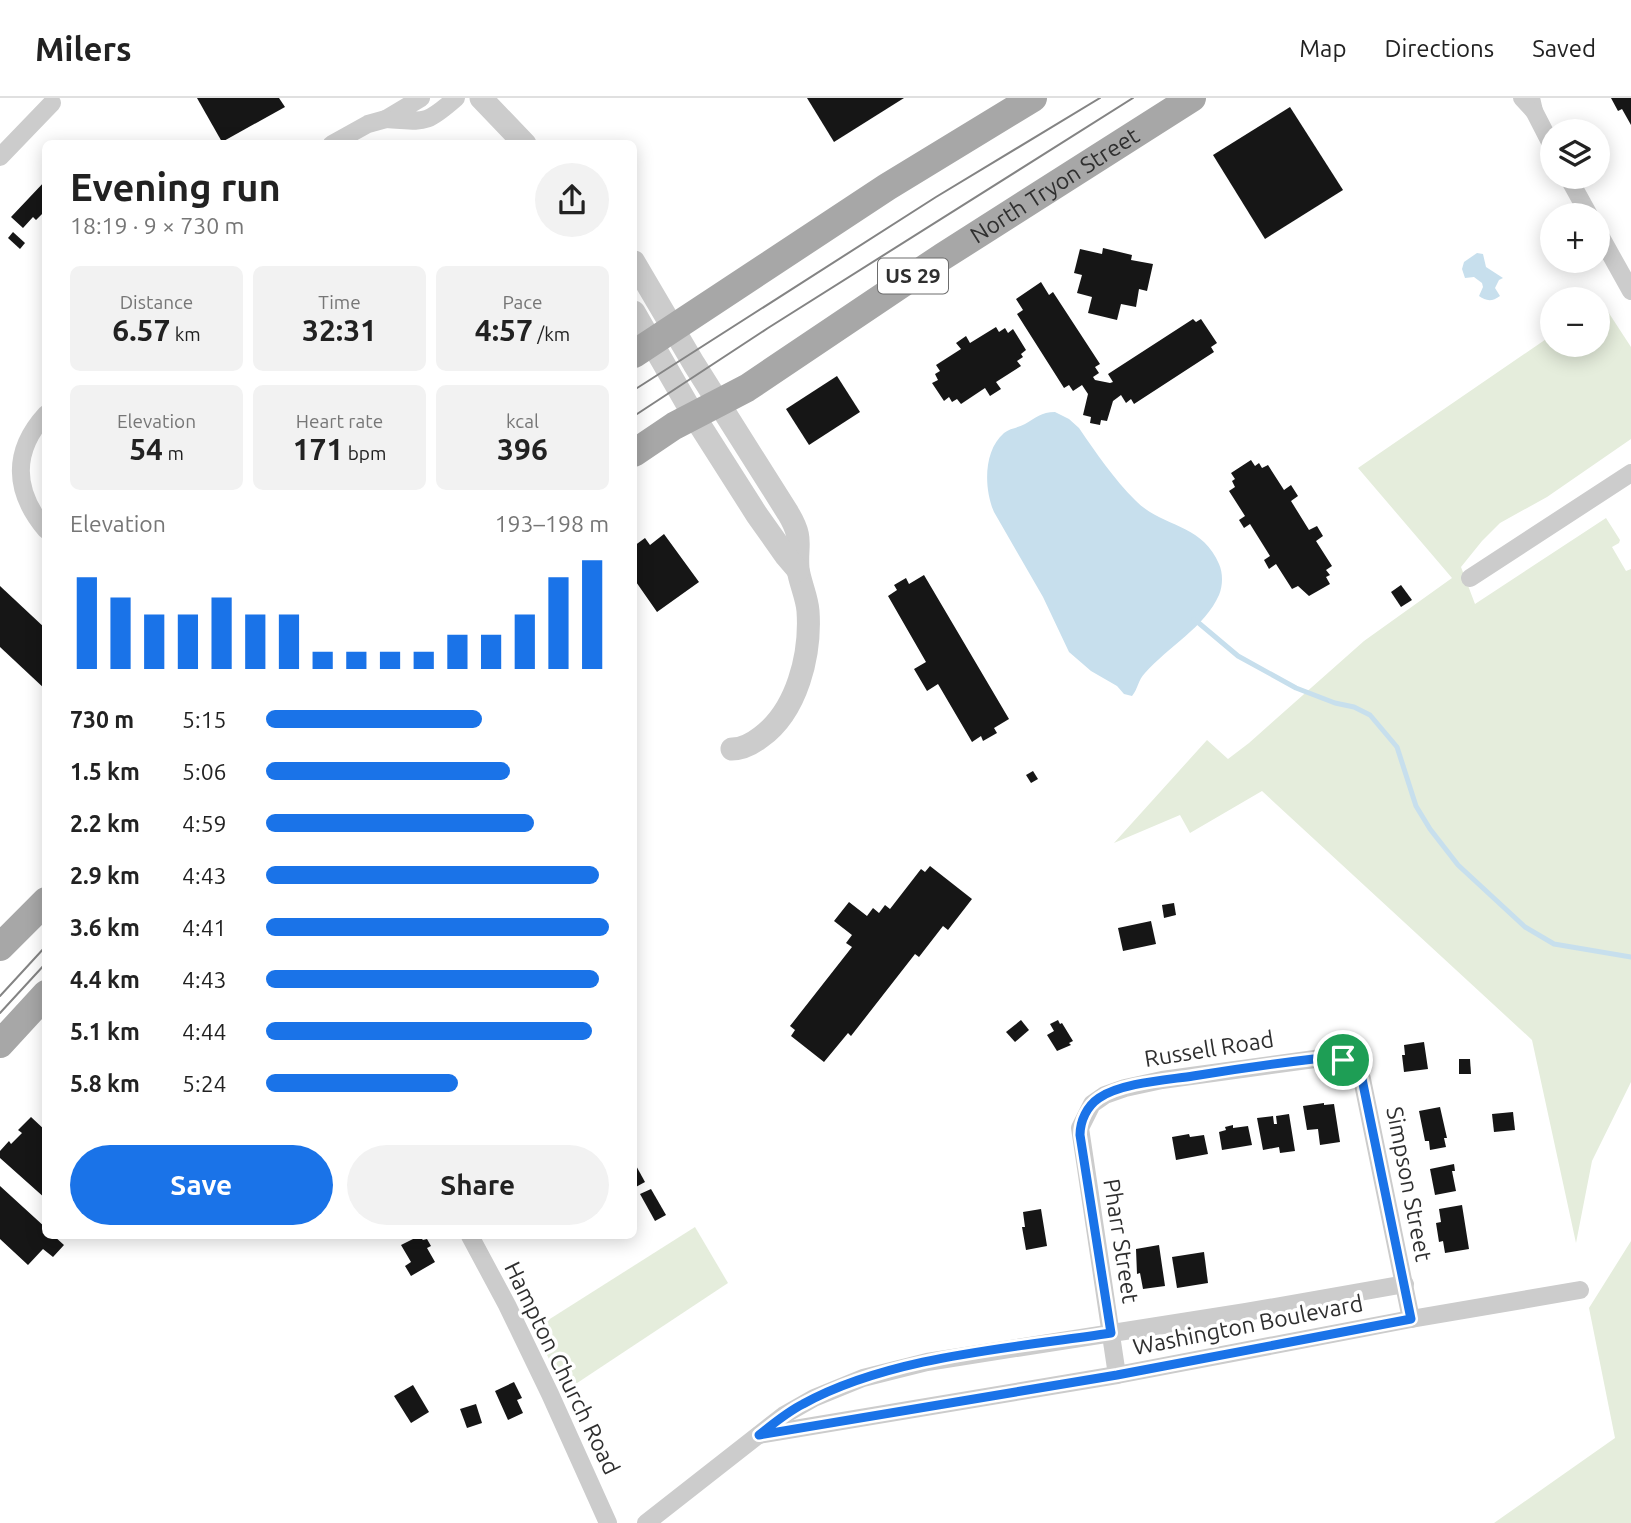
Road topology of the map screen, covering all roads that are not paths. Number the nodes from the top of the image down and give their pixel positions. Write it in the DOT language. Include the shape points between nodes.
graph roads {
  1 [pos="421,98"];
  2 [pos="456,98"];
  3 [pos="481,98"];
  4 [pos="1033,98"];
  5 [pos="1192,98"];
  6 [pos="1529,102"];
  7 [pos="52,103"];
  8 [pos="386,119"];
  9 [pos="1540,123"];
  10 [pos="339,140"];
  11 [pos="520,140"];
  12 [pos="0,157"];
  13 [pos="1610,254"];
  14 [pos="637,274"];
  15 [pos="1631,292"];
  16 [pos="637,317"];
  17 [pos="653,341"];
  18 [pos="719,402"];
  19 [pos="694,416"];
  20 [pos="42,419"];
  21 [pos="637,451"];
  22 [pos="1631,473"];
  23 [pos="42,524"];
  24 [pos="799,570"];
  25 [pos="1470,578"];
  26 [pos="732,749"];
  27 [pos="42,905"];
  28 [pos="0,947"];
  29 [pos="42,998"];
  30 [pos="0,1045"];
  31 [pos="1349,1063"];
  32 [pos="1085,1115"];
  33 [pos="472,1239"];
  34 [pos="1405,1284"];
  35 [pos="1580,1290"];
  36 [pos="1411,1319"];
  37 [pos="1111,1333"];
  38 [pos="1117,1375"];
  39 [pos="759,1435"];
  40 [pos="608,1523"];
  41 [pos="646,1523"];
  1 -- 8 [label="street"];
  2 -- 8 [label="street" via="424,121"];
  3 -- 11 [label="street"];
  4 -- 17 [label="main road" via="887,187"];
  5 -- 18 [label="main road, North Tryon Street / US 29"];
  6 -- 9 [label="street"];
  7 -- 12 [label="street"];
  8 -- 10 [label="street"];
  13 -- 15 [label="street"];
  14 -- 17 [label="street"];
  16 -- 17 [label="street"];
  17 -- 18 [label="street" via="694,364"];
  17 -- 19 [label="street"];
  18 -- 19 [label="main road, North Tryon Street / US 29"];
  18 -- 24 [label="street" via="794,524"];
  19 -- 21 [label="main road, North Tryon Street / US 29"];
  19 -- 24 [label="street" via="770,535"];
  20 -- 23 [label="street" via="27,441 20,473 29,505"];
  22 -- 25 [label="street"];
  24 -- 26 [label="street" via="808,634 793,695 770,730 746,747"];
  27 -- 28 [label="main road"];
  29 -- 30 [label="main road"];
  31 -- 32 [label="street, Russell Road" via="1322,1058 1162,1080 1105,1095 1091,1104"];
  31 -- 34 [label="street, Simpson Street" via="1359,1072 1365,1088"];
  32 -- 37 [label="street, Pharr Street" via="1080,1135"];
  33 -- 40 [label="street, Hampton Church Road" via="507,1304"];
  34 -- 36 [label="street, Simpson Street"];
  34 -- 37 [label="street, Washington Boulevard"];
  35 -- 36 [label="street, Washington Boulevard"];
  36 -- 38 [label="street, Washington Boulevard"];
  37 -- 38 [label="street, Pharr Street"];
  37 -- 39 [label="street, Washington Boulevard" via="894,1369 814,1398"];
  38 -- 39 [label="street, Washington Boulevard"];
  39 -- 41 [label="street, Washington Boulevard"];
}
